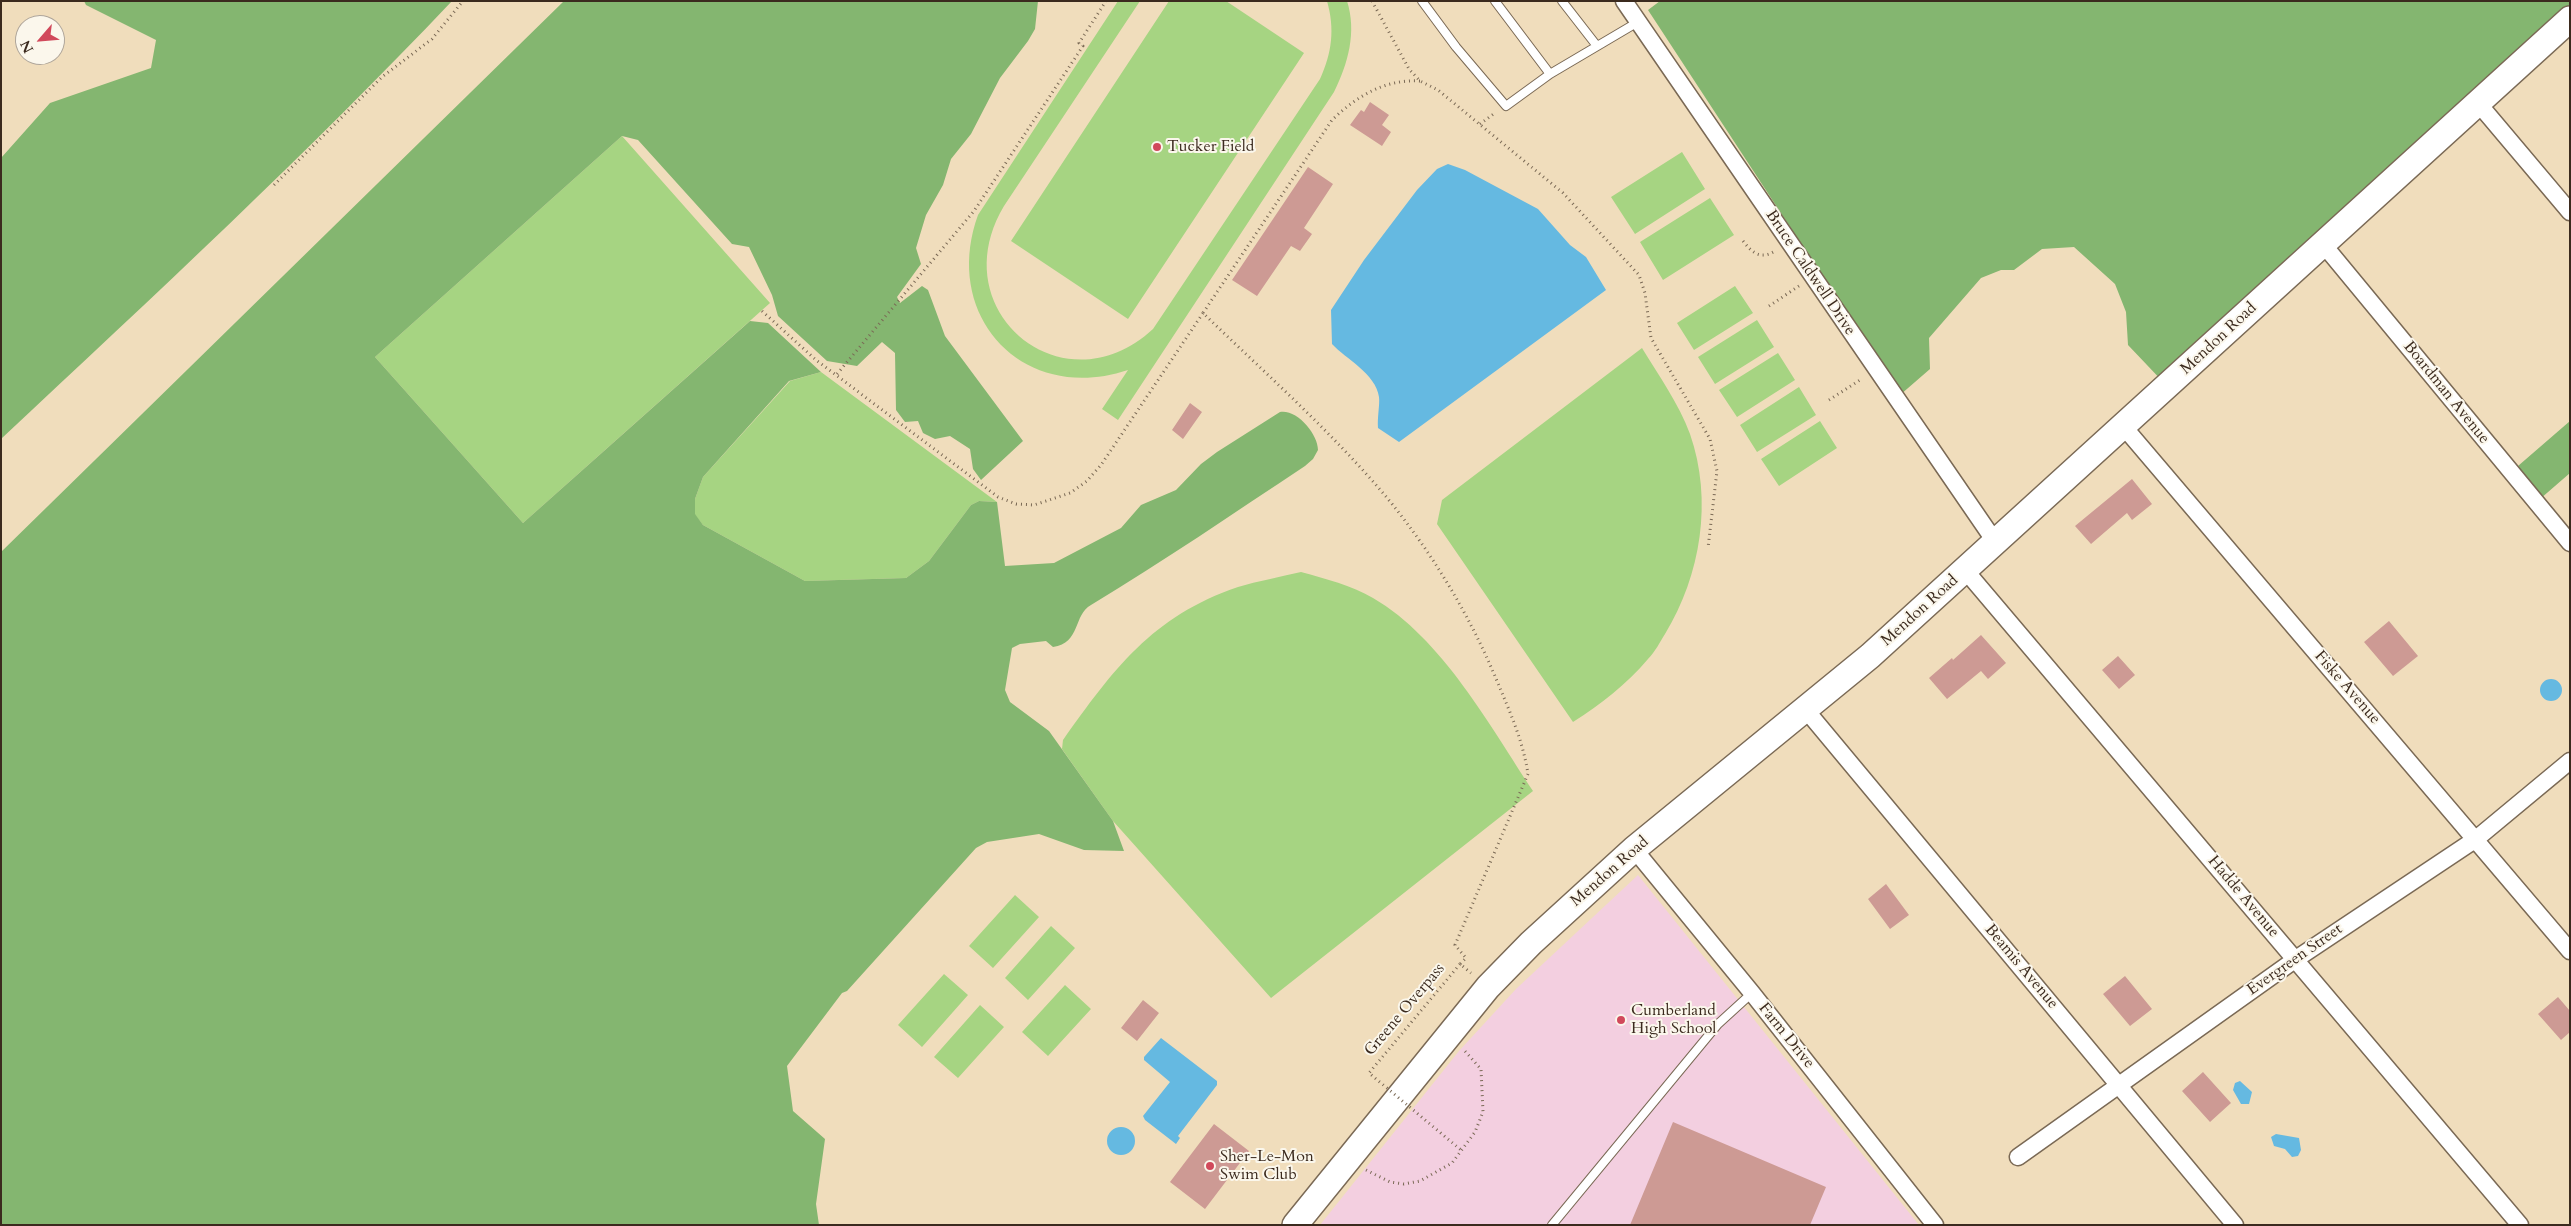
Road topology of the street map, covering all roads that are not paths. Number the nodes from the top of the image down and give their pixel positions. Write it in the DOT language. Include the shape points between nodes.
graph roads {
  1 [pos="1422,1"];
  2 [pos="1495,1"];
  3 [pos="1562,1"];
  4 [pos="1624,1"];
  5 [pos="2570,19"];
  6 [pos="1638,22"];
  7 [pos="1597,46"];
  8 [pos="1550,74"];
  9 [pos="2478,103"];
  10 [pos="2570,212"];
  11 [pos="2323,244"];
  12 [pos="2124,427"];
  13 [pos="1996,543"];
  14 [pos="2570,543"];
  15 [pos="1965,570"];
  16 [pos="1806,710"];
  17 [pos="2570,761"];
  18 [pos="2476,839"];
  19 [pos="1634,849"];
  20 [pos="2570,951"];
  21 [pos="2296,959"];
  22 [pos="1752,993"];
  23 [pos="2119,1085"];
  24 [pos="2018,1157"];
  25 [pos="1295,1225"];
  26 [pos="1552,1225"];
  27 [pos="1935,1225"];
  28 [pos="2235,1225"];
  29 [pos="2520,1225"];
  1 -- 8 [label="lane" via="1506,106"];
  2 -- 8 [label="lane"];
  3 -- 7 [label="lane"];
  4 -- 6 [label="street, Bruce Caldwell Drive"];
  5 -- 9 [label="main road, Mendon Road"];
  6 -- 7 [label="lane"];
  6 -- 13 [label="street, Bruce Caldwell Drive"];
  7 -- 8 [label="lane"];
  9 -- 10 [label="street"];
  9 -- 11 [label="main road, Mendon Road"];
  11 -- 12 [label="main road, Mendon Road"];
  11 -- 14 [label="street, Boardman Avenue"];
  12 -- 13 [label="main road, Mendon Road"];
  12 -- 18 [label="street, Fiske Avenue"];
  13 -- 15 [label="main road, Mendon Road"];
  15 -- 16 [label="main road, Mendon Road"];
  15 -- 21 [label="street, Hadde Avenue"];
  16 -- 19 [label="main road, Mendon Road"];
  16 -- 23 [label="street, Beamis Avenue"];
  17 -- 18 [label="street, Evergreen Street"];
  18 -- 20 [label="street, Fiske Avenue"];
  18 -- 21 [label="street, Evergreen Street"];
  19 -- 22 [label="street, Farm Drive"];
  19 -- 25 [label="main road, Mendon Road" via="1531,943 1488,988"];
  21 -- 23 [label="street, Evergreen Street"];
  21 -- 29 [label="street, Hadde Avenue"];
  22 -- 26 [label="lane" via="1718,1024"];
  22 -- 27 [label="street, Farm Drive"];
  23 -- 24 [label="street, Evergreen Street"];
  23 -- 28 [label="street, Beamis Avenue"];
}
